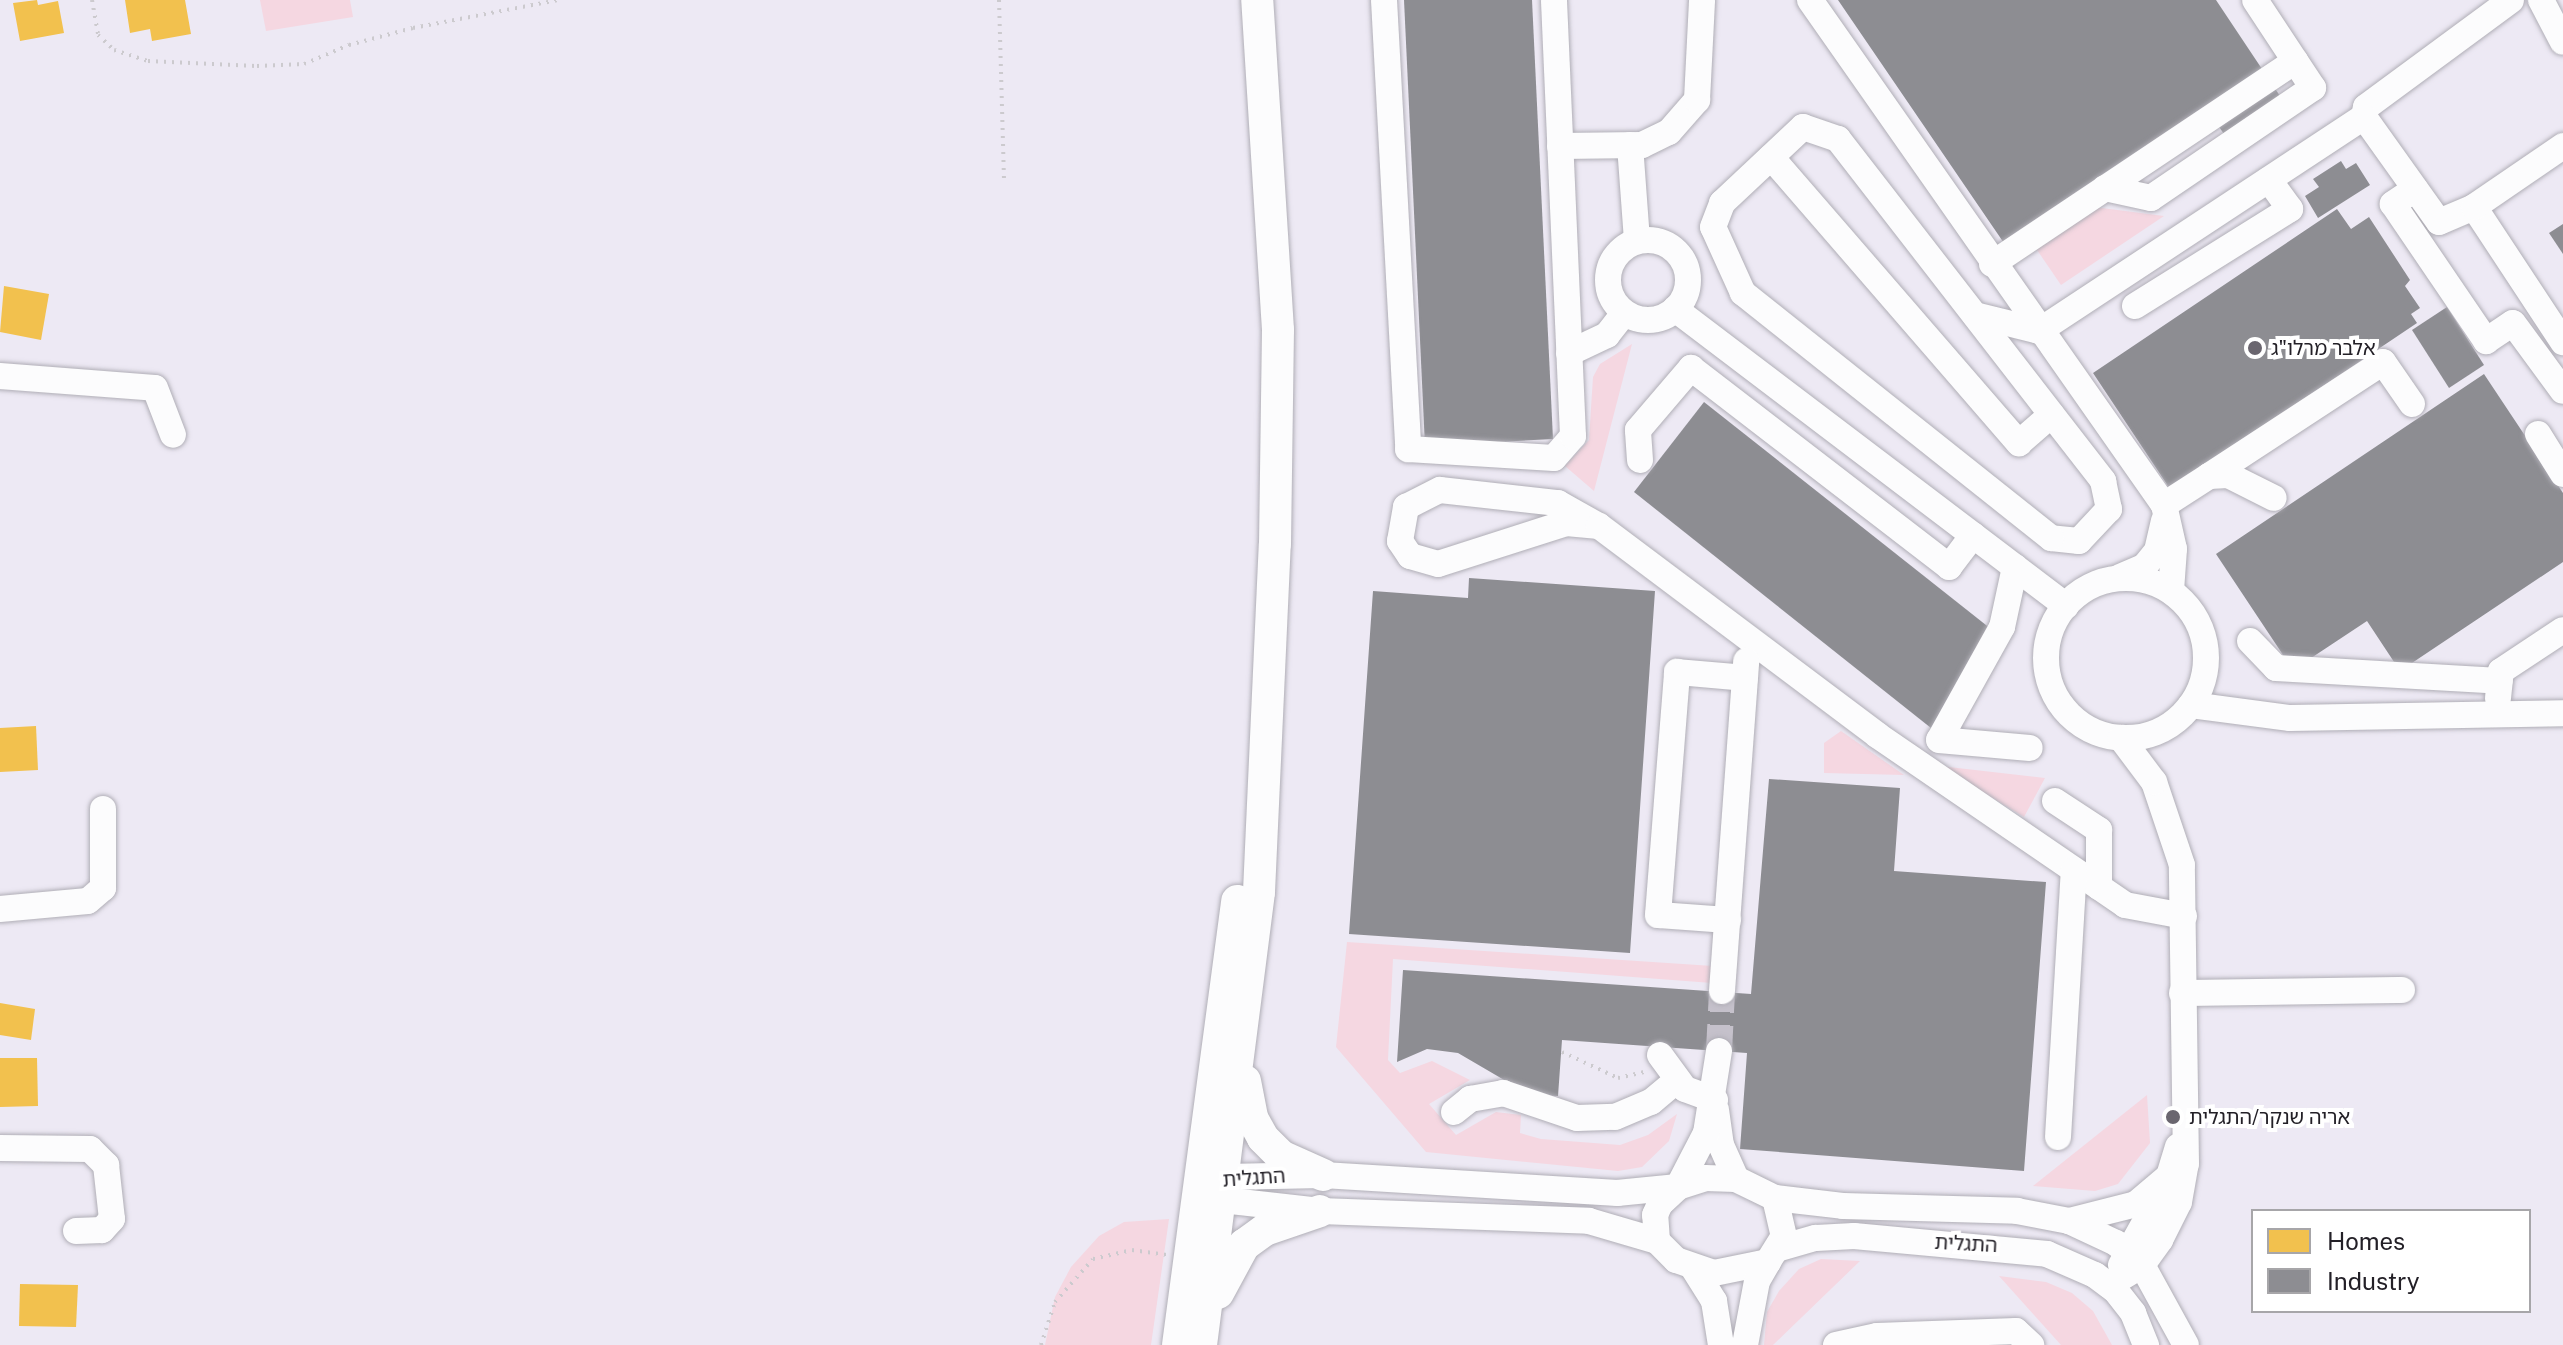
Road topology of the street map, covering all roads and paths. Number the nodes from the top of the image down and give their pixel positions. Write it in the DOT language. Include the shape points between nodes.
graph roads {
  1 [pos="92,0"];
  2 [pos="559,0"];
  3 [pos="999,0"];
  4 [pos="1257,0"];
  5 [pos="1384,0"];
  6 [pos="1554,0"];
  7 [pos="1702,0"];
  8 [pos="1810,0"];
  9 [pos="2255,0"];
  10 [pos="2541,0"];
  11 [pos="2503,3"];
  12 [pos="2563,42"];
  13 [pos="2364,117"];
  14 [pos="1630,145"];
  15 [pos="1560,146"];
  16 [pos="2563,146"];
  17 [pos="1771,157"];
  18 [pos="2269,180"];
  19 [pos="1004,184"];
  20 [pos="2415,189"];
  21 [pos="2474,207"];
  22 [pos="1637,241"];
  23 [pos="1992,264"];
  24 [pos="2135,306"];
  25 [pos="1675,309"];
  26 [pos="1624,313"];
  27 [pos="1975,315"];
  28 [pos="2039,331"];
  29 [pos="2562,340"];
  30 [pos="1569,353"];
  31 [pos="0,376"];
  32 [pos="2563,391"];
  33 [pos="2412,404"];
  34 [pos="2051,415"];
  35 [pos="2538,434"];
  36 [pos="173,435"];
  37 [pos="1640,460"];
  38 [pos="2563,474"];
  39 [pos="2209,476"];
  40 [pos="2274,498"];
  41 [pos="2164,505"];
  42 [pos="1599,526"];
  43 [pos="1973,535"];
  44 [pos="1275,544"];
  45 [pos="2015,567"];
  46 [pos="2120,577"];
  47 [pos="2171,591"];
  48 [pos="2066,606"];
  49 [pos="2563,630"];
  50 [pos="1747,637"];
  51 [pos="2250,641"];
  52 [pos="2206,659"];
  53 [pos="1745,678"];
  54 [pos="2500,681"];
  55 [pos="2191,705"];
  56 [pos="2243,710"];
  57 [pos="2563,713"];
  58 [pos="2496,714"];
  59 [pos="2160,730"];
  60 [pos="2121,738"];
  61 [pos="2030,748"];
  62 [pos="2154,782"];
  63 [pos="2055,801"];
  64 [pos="103,809"];
  65 [pos="2074,870"];
  66 [pos="2099,887"];
  67 [pos="0,909"];
  68 [pos="2184,916"];
  69 [pos="1728,920"];
  70 [pos="2402,990"];
  71 [pos="1722,991"];
  72 [pos="2182,993"];
  73 [pos="1242,1049"];
  74 [pos="1719,1051"];
  75 [pos="1562,1052"];
  76 [pos="1668,1067"];
  77 [pos="1715,1100"];
  78 [pos="1454,1112"];
  79 [pos="2183,1127"];
  80 [pos="2058,1137"];
  81 [pos="0,1148"];
  82 [pos="1323,1175"];
  83 [pos="2169,1176"];
  84 [pos="1736,1179"];
  85 [pos="1678,1187"];
  86 [pos="1215,1188"];
  87 [pos="1775,1198"];
  88 [pos="1320,1211"];
  89 [pos="2069,1221"];
  90 [pos="76,1231"];
  91 [pos="1657,1241"];
  92 [pos="1774,1255"];
  93 [pos="1189,1258"];
  94 [pos="2135,1258"];
  95 [pos="1694,1269"];
  96 [pos="2109,1285"];
  97 [pos="1195,1340"];
  98 [pos="1041,1345"];
  99 [pos="1721,1345"];
  100 [pos="1745,1345"];
  101 [pos="1836,1345"];
  102 [pos="2031,1345"];
  103 [pos="2146,1345"];
  104 [pos="2186,1345"];
  1 -- 2 [label="path" via="98,35 114,50 148,61 257,66 304,64 401,32"];
  3 -- 19 [label="path"];
  4 -- 44 [label="main road" via="1277,304"];
  5 -- 30 [label="street" via="1408,449 1554,458 1573,436"];
  6 -- 15 [label="street"];
  7 -- 14 [label="street" via="1697,100 1669,132"];
  8 -- 23 [label="street"];
  9 -- 23 [label="street" via="2295,61"];
  10 -- 12 [label="street"];
  11 -- 13 [label="street" via="2366,107"];
  13 -- 18 [label="street"];
  13 -- 20 [label="street"];
  14 -- 15 [label="street"];
  14 -- 22 [label="street"];
  15 -- 30 [label="street"];
  16 -- 21 [label="street"];
  17 -- 27 [label="street" via="1803,127 1838,139"];
  17 -- 34 [label="street" via="2019,443"];
  17 -- 34 [label="street" via="1722,203 1713,227 1743,293 2051,538 2079,541 2102,520 2109,494"];
  18 -- 24 [label="street" via="2290,209"];
  18 -- 28 [label="street"];
  20 -- 21 [label="street" via="2439,222"];
  20 -- 32 [label="street" via="2393,204 2486,341 2513,323"];
  21 -- 29 [label="street"];
  22 -- 25 [label="street" via="1664,243 1684,263 1687,290"];
  22 -- 26 [label="street" via="1616,255 1607,279 1609,292"];
  23 -- 28 [label="street"];
  25 -- 26 [label="street" via="1648,320"];
  25 -- 43 [label="street"];
  26 -- 30 [label="street" via="1607,335"];
  27 -- 28 [label="street"];
  27 -- 34 [label="street"];
  28 -- 41 [label="street"];
  31 -- 36 [label="street" via="155,388"];
  33 -- 39 [label="street" via="2383,362"];
  35 -- 38 [label="street"];
  37 -- 43 [label="street" via="1638,430 1691,368 1949,567"];
  39 -- 40 [label="street" via="2228,475"];
  39 -- 41 [label="street"];
  41 -- 46 [label="street" via="2157,551 2144,567"];
  41 -- 47 [label="street" via="2174,549"];
  42 -- 42 [label="street" via="1538,497 1440,490 1406,507 1400,541 1410,556 1438,564 1566,523"];
  42 -- 50 [label="street"];
  43 -- 45 [label="street"];
  44 -- 73 [label="main road" via="1259,892"];
  44 -- 86 [label="main road"];
  45 -- 48 [label="street"];
  45 -- 61 [label="street" via="2002,627 1939,740"];
  46 -- 47 [label="street"];
  46 -- 48 [label="street" via="2098,582"];
  47 -- 52 [label="street" via="2190,609 2202,633"];
  48 -- 60 [label="street" via="2050,632 2049,680 2076,721"];
  49 -- 54 [label="street" via="2501,671"];
  50 -- 53 [label="street"];
  50 -- 65 [label="street" via="1877,735"];
  51 -- 54 [label="street" via="2276,668"];
  52 -- 55 [label="street"];
  52 -- 56 [label="street"];
  53 -- 69 [label="street"];
  53 -- 69 [label="street" via="1677,672 1658,915"];
  54 -- 58 [label="street"];
  55 -- 56 [label="street"];
  55 -- 59 [label="street"];
  56 -- 58 [label="street" via="2290,718"];
  57 -- 58 [label="street"];
  59 -- 60 [label="street"];
  59 -- 62 [label="street"];
  60 -- 62 [label="street"];
  62 -- 68 [label="street" via="2178,847"];
  63 -- 66 [label="street" via="2099,830"];
  64 -- 67 [label="street" via="103,888 88,901"];
  65 -- 66 [label="street"];
  65 -- 80 [label="street"];
  66 -- 68 [label="street" via="2142,912"];
  68 -- 72 [label="street"];
  69 -- 71 [label="street"];
  70 -- 72 [label="street"];
  72 -- 79 [label="street"];
  73 -- 82 [label="main road" via="1247,1101 1263,1138 1281,1156"];
  73 -- 86 [label="main road"];
  74 -- 77 [label="street"];
  75 -- 76 [label="path" via="1618,1078"];
  76 -- 77 [label="street" via="1695,1097"];
  76 -- 78 [label="street" via="1651,1102 1615,1117 1568,1117 1503,1093 1470,1099"];
  77 -- 84 [label="street" via="1721,1145"];
  77 -- 85 [label="street" via="1706,1133"];
  79 -- 83 [label="street"];
  79 -- 94 [label="street" via="2186,1164 2179,1202"];
  81 -- 90 [label="street" via="90,1149 106,1165 112,1219 102,1230"];
  82 -- 85 [label="street, התגלית" via="1617,1193"];
  82 -- 86 [label="street, התגלית"];
  83 -- 89 [label="street" via="2136,1204"];
  83 -- 94 [label="street"];
  84 -- 85 [label="street" via="1705,1178"];
  84 -- 87 [label="street"];
  85 -- 91 [label="street" via="1655,1215"];
  86 -- 88 [label="street, התגלית"];
  86 -- 93 [label="main road"];
  86 -- 97 [label="main road"];
  87 -- 89 [label="street, התגלית" via="1864,1207 2017,1211"];
  87 -- 92 [label="street" via="1784,1221"];
  88 -- 91 [label="street, התגלית" via="1589,1221"];
  88 -- 97 [label="main road" via="1265,1230 1244,1245"];
  89 -- 94 [label="street"];
  91 -- 95 [label="street"];
  92 -- 95 [label="street" via="1734,1273"];
  92 -- 96 [label="street, התגלית" via="1816,1238 1854,1236 2018,1248 2068,1262"];
  92 -- 100 [label="street" via="1757,1281"];
  93 -- 97 [label="main road"];
  93 -- 98 [label="path" via="1132,1250 1093,1259 1055,1302"];
  94 -- 96 [label="street"];
  94 -- 104 [label="street"];
  95 -- 99 [label="street" via="1714,1301"];
  96 -- 103 [label="street, התגלית" via="2133,1313"];
  101 -- 102 [label="street" via="1877,1336 2016,1331"];
}
